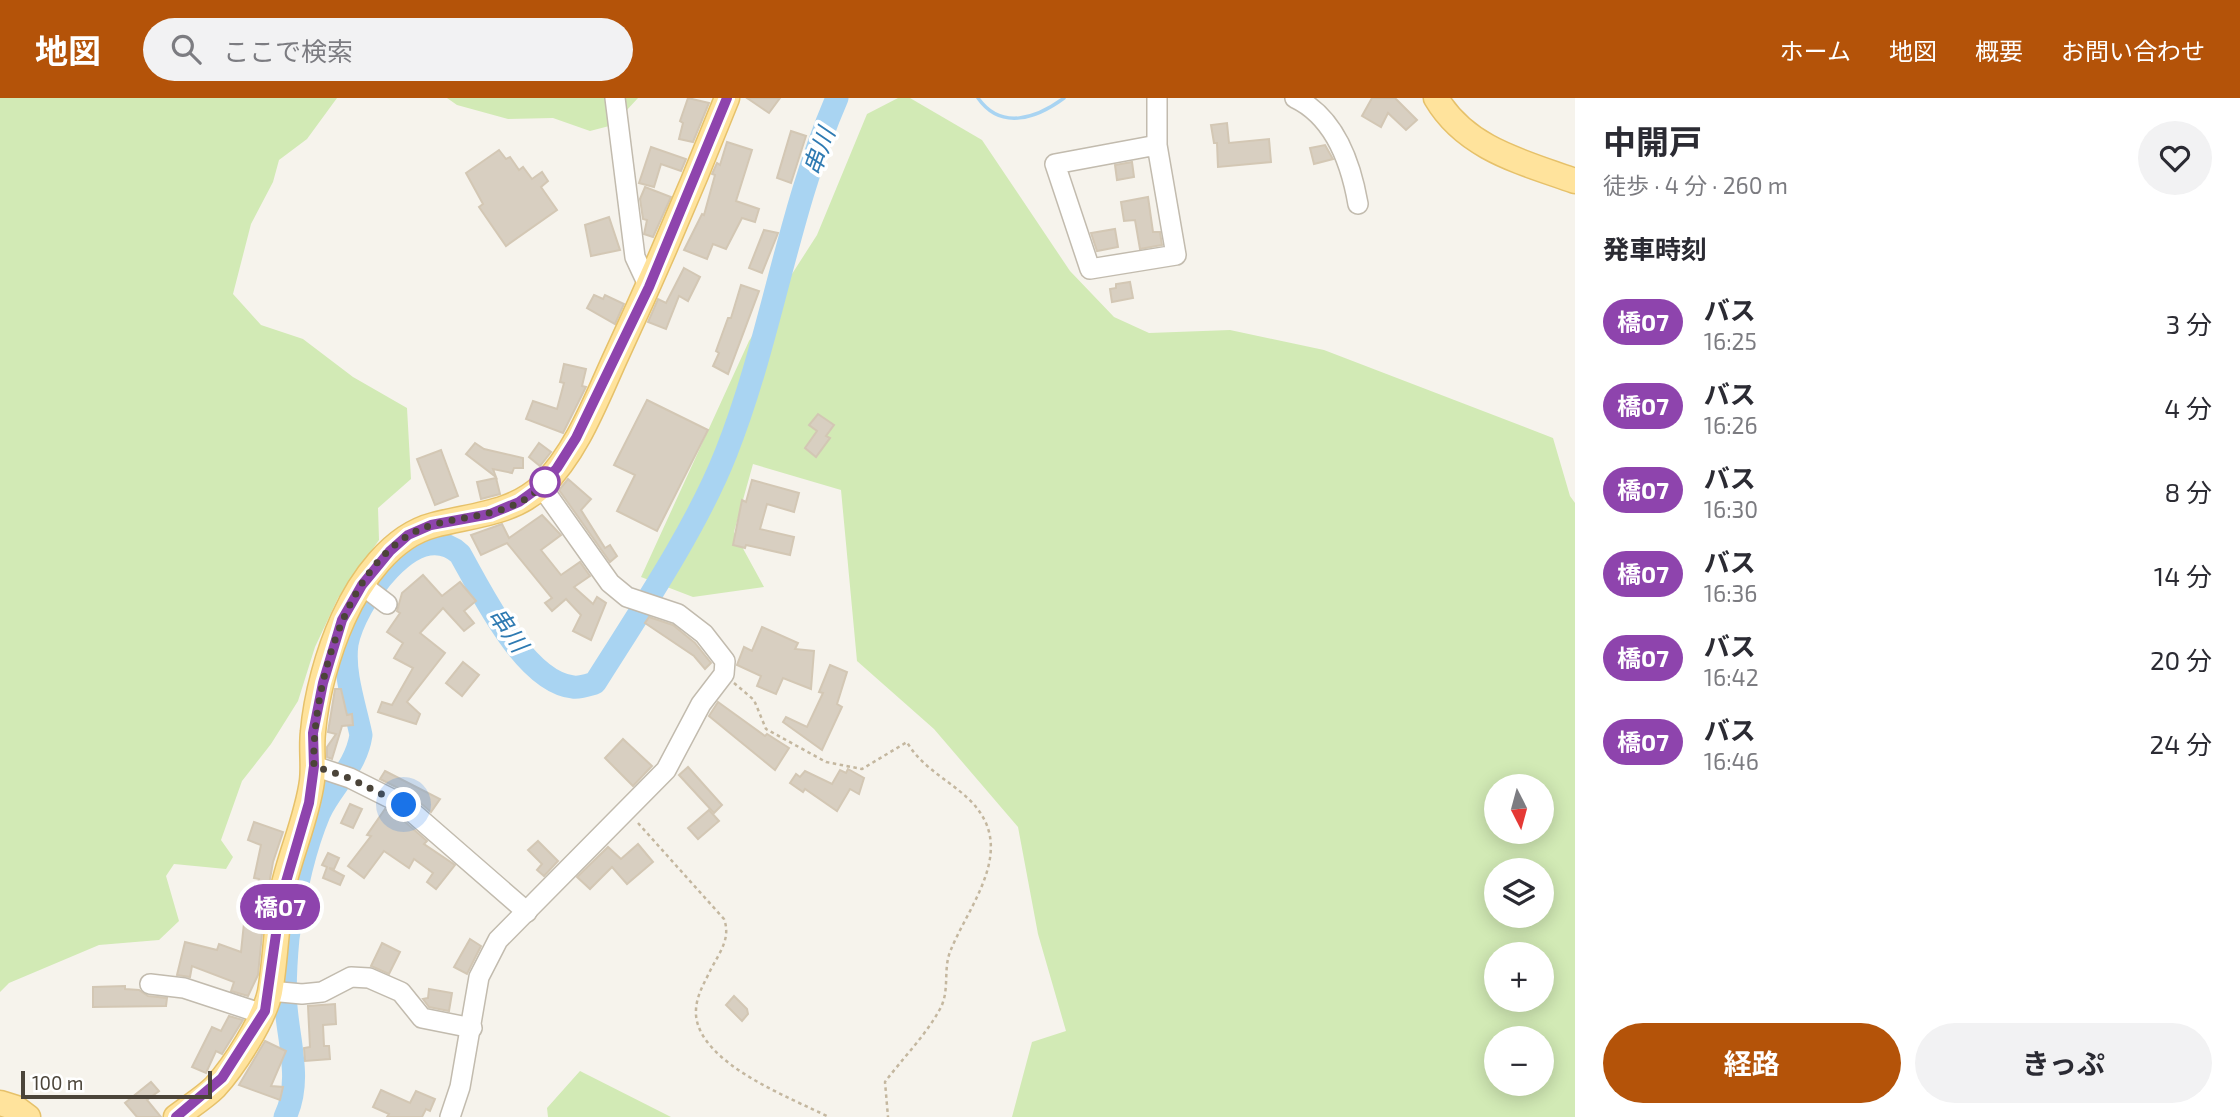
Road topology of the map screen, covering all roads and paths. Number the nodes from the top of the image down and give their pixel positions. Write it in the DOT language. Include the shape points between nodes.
graph roads {
  1 [pos="615,98"];
  2 [pos="727,98"];
  3 [pos="1295,98"];
  4 [pos="1436,98"];
  5 [pos="1157,102"];
  6 [pos="1157,145"];
  7 [pos="1575,181"];
  8 [pos="1358,204"];
  9 [pos="649,287"];
  10 [pos="541,486"];
  11 [pos="365,587"];
  12 [pos="387,604"];
  13 [pos="724,674"];
  14 [pos="321,768"];
  15 [pos="626,810"];
  16 [pos="527,912"];
  17 [pos="150,984"];
  18 [pos="270,999"];
  19 [pos="472,1028"];
  20 [pos="0,1103"];
  21 [pos="28,1117"];
  22 [pos="176,1117"];
  23 [pos="450,1117"];
  24 [pos="829,1117"];
  25 [pos="888,1117"];
  1 -- 9 [label="street" via="635,257"];
  2 -- 9 [label="main road"];
  3 -- 8 [label="street" via="1318,113 1347,157"];
  4 -- 7 [label="main road" via="1464,134"];
  5 -- 6 [label="street"];
  6 -- 6 [label="street" via="1176,255 1090,269 1055,164"];
  9 -- 10 [label="main road" via="576,438"];
  10 -- 11 [label="main road" via="490,514 431,525 408,535 390,551"];
  10 -- 13 [label="street" via="610,583 627,597 678,614 704,635 724,661"];
  11 -- 12 [label="street"];
  11 -- 14 [label="main road" via="342,620 323,683 313,733"];
  13 -- 15 [label="street" via="701,704 666,771"];
  13 -- 25 [label="path" via="754,700 766,729 826,762 862,769 907,742 917,760 973,803 985,821 991,857 949,954 940,1009 885,1082"];
  14 -- 16 [label="street" via="404,805"];
  14 -- 18 [label="main road" via="281,899"];
  15 -- 16 [label="street"];
  15 -- 24 [label="path" via="727,928 696,1004 707,1041 746,1076"];
  16 -- 19 [label="street" via="498,940 478,977"];
  17 -- 18 [label="street"];
  18 -- 19 [label="street" via="322,992 351,977 369,978 401,992 422,1018"];
  18 -- 22 [label="main road" via="222,1078"];
  19 -- 23 [label="street"];
  20 -- 21 [label="main road"];
}
